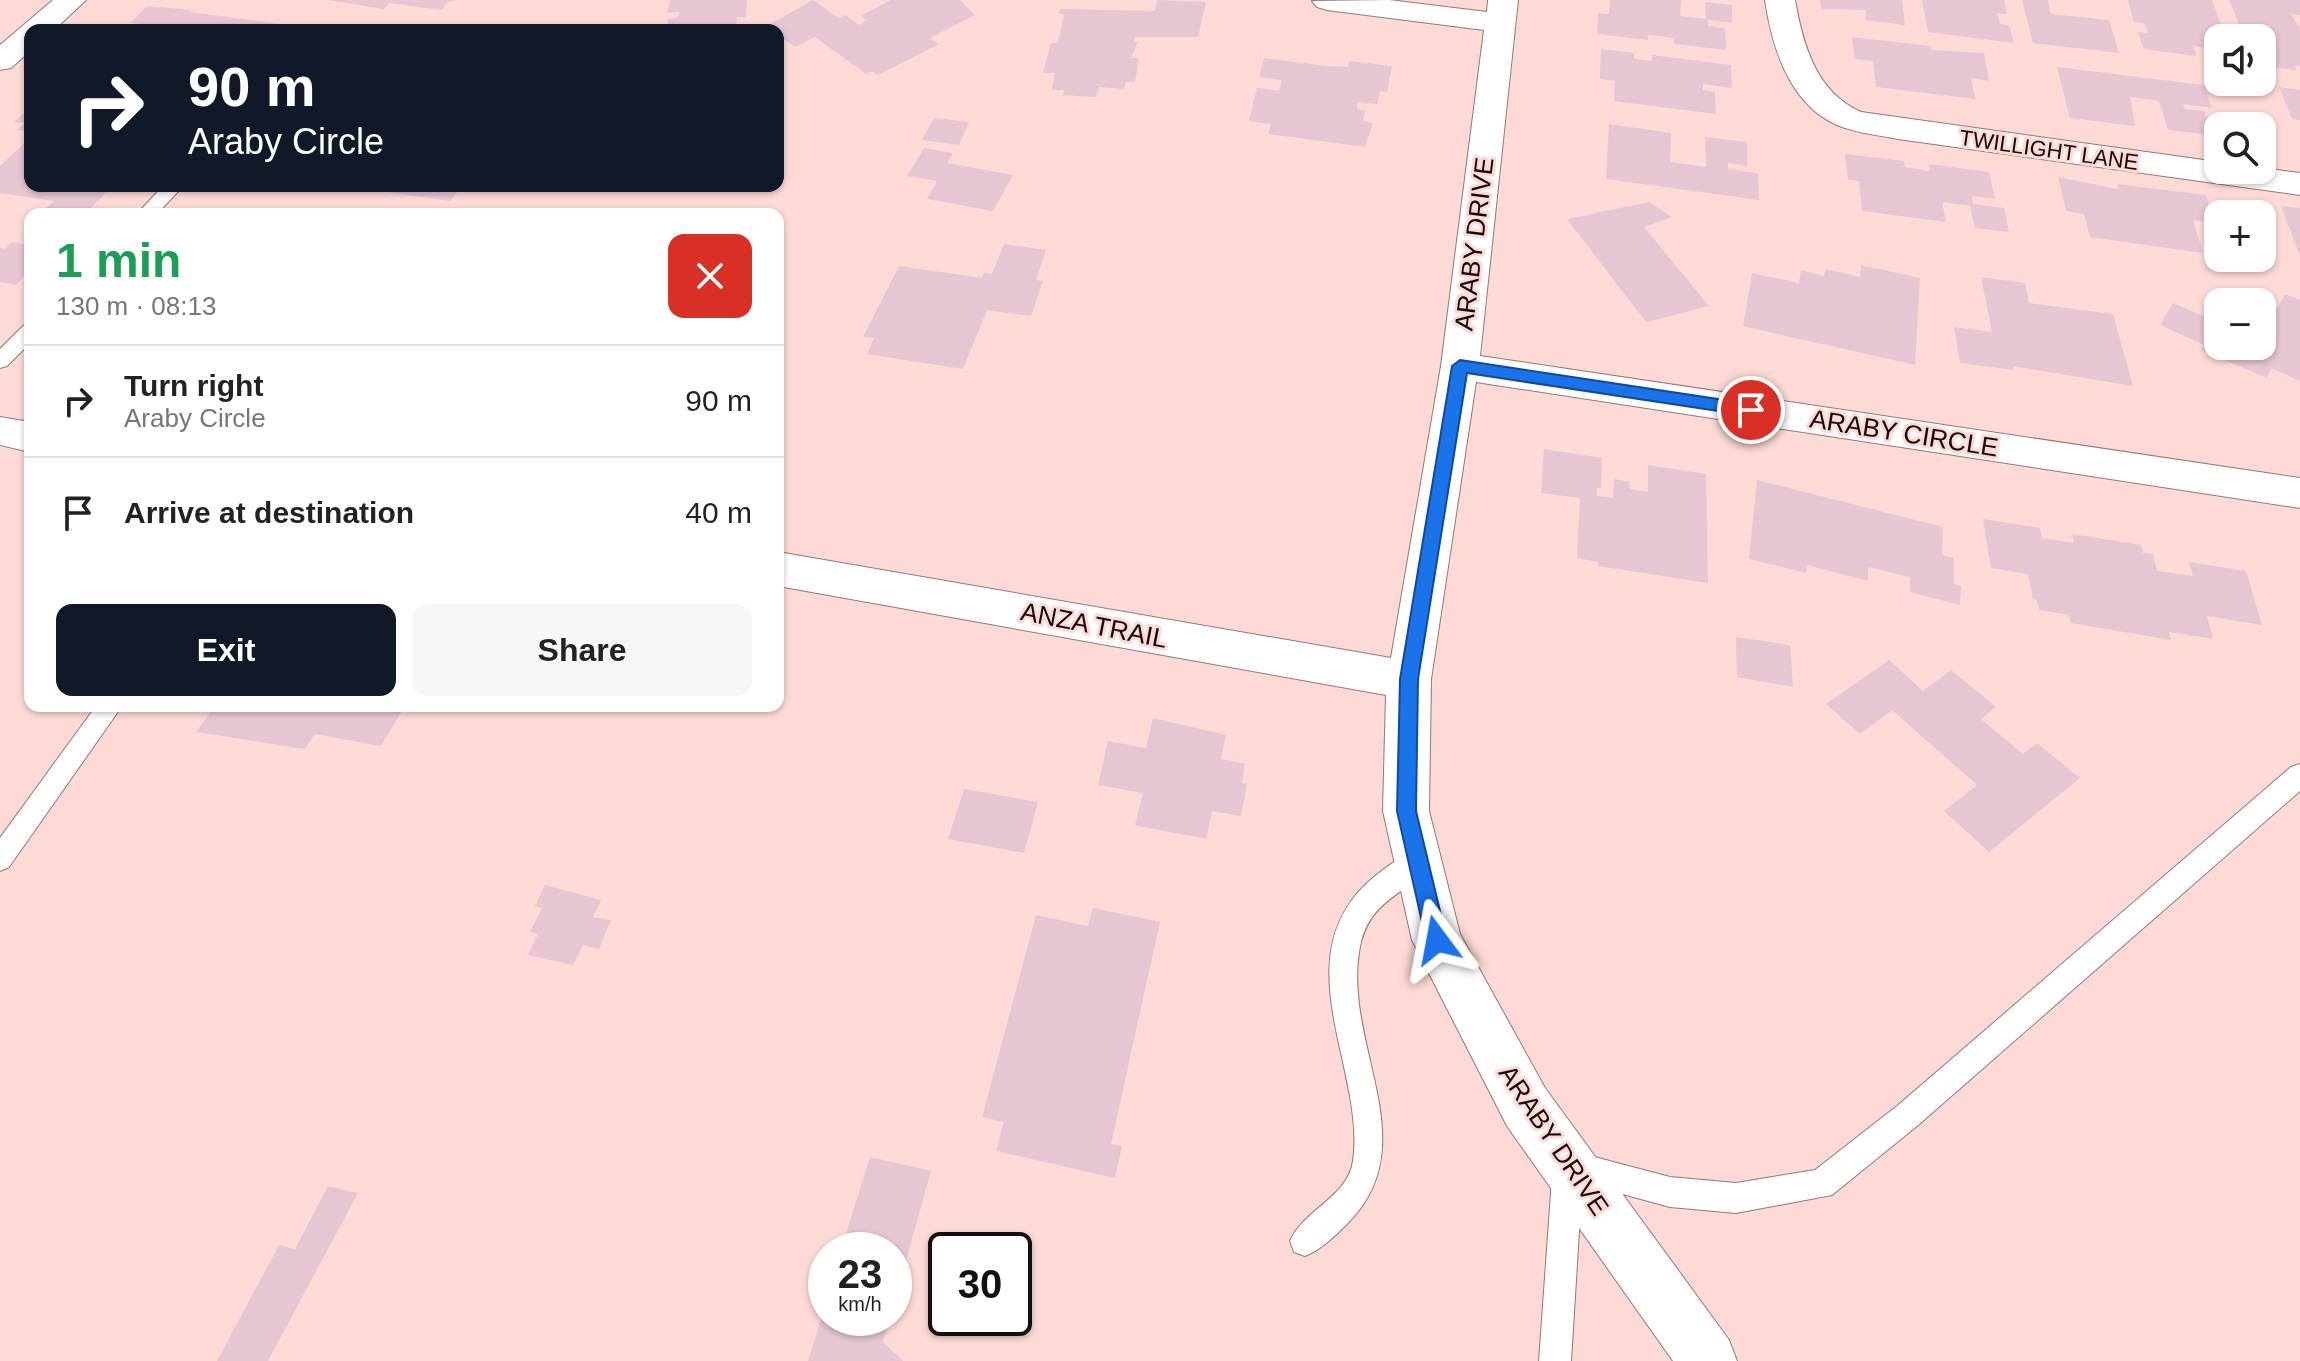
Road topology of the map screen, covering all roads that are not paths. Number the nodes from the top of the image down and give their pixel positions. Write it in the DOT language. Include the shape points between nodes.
graph roads {
  1 [pos="71,0"];
  2 [pos="1780,0"];
  3 [pos="1327,1"];
  4 [pos="1501,12"];
  5 [pos="43,24"];
  6 [pos="24,40"];
  7 [pos="0,61"];
  8 [pos="2300,184"];
  9 [pos="168,192"];
  10 [pos="152,208"];
  11 [pos="24,337"];
  12 [pos="0,361"];
  13 [pos="1460,366"];
  14 [pos="0,431"];
  15 [pos="24,436"];
  16 [pos="2300,493"];
  17 [pos="784,570"];
  18 [pos="1409,679"];
  19 [pos="106,712"];
  20 [pos="2300,775"];
  21 [pos="0,859"];
  22 [pos="1418,861"];
  23 [pos="1568,1165"];
  24 [pos="1305,1241"];
  25 [pos="1555,1361"];
  26 [pos="1708,1361"];
  1 -- 5 [label="street"];
  2 -- 8 [label="street, TWILLIGHT LANE" via="1786,41 1809,87 1844,116 1898,129"];
  3 -- 4 [label="street"];
  4 -- 13 [label="street, ARABY DRIVE"];
  6 -- 7 [label="street"];
  9 -- 10 [label="lane"];
  11 -- 12 [label="lane"];
  13 -- 16 [label="street, ARABY CIRCLE"];
  13 -- 18 [label="street, ARABY DRIVE"];
  14 -- 15 [label="street"];
  17 -- 18 [label="street, ANZA TRAIL"];
  18 -- 22 [label="street, ARABY DRIVE" via="1406,811"];
  19 -- 21 [label="lane"];
  20 -- 23 [label="lane" via="1919,1106 1821,1184 1736,1198 1670,1192"];
  22 -- 23 [label="street, ARABY DRIVE" via="1437,940 1526,1107"];
  22 -- 24 [label="lane" via="1385,883 1356,918 1345,953 1344,995 1368,1129 1367,1170 1347,1204"];
  23 -- 25 [label="lane"];
  23 -- 26 [label="street, ARABY DRIVE"];
}
